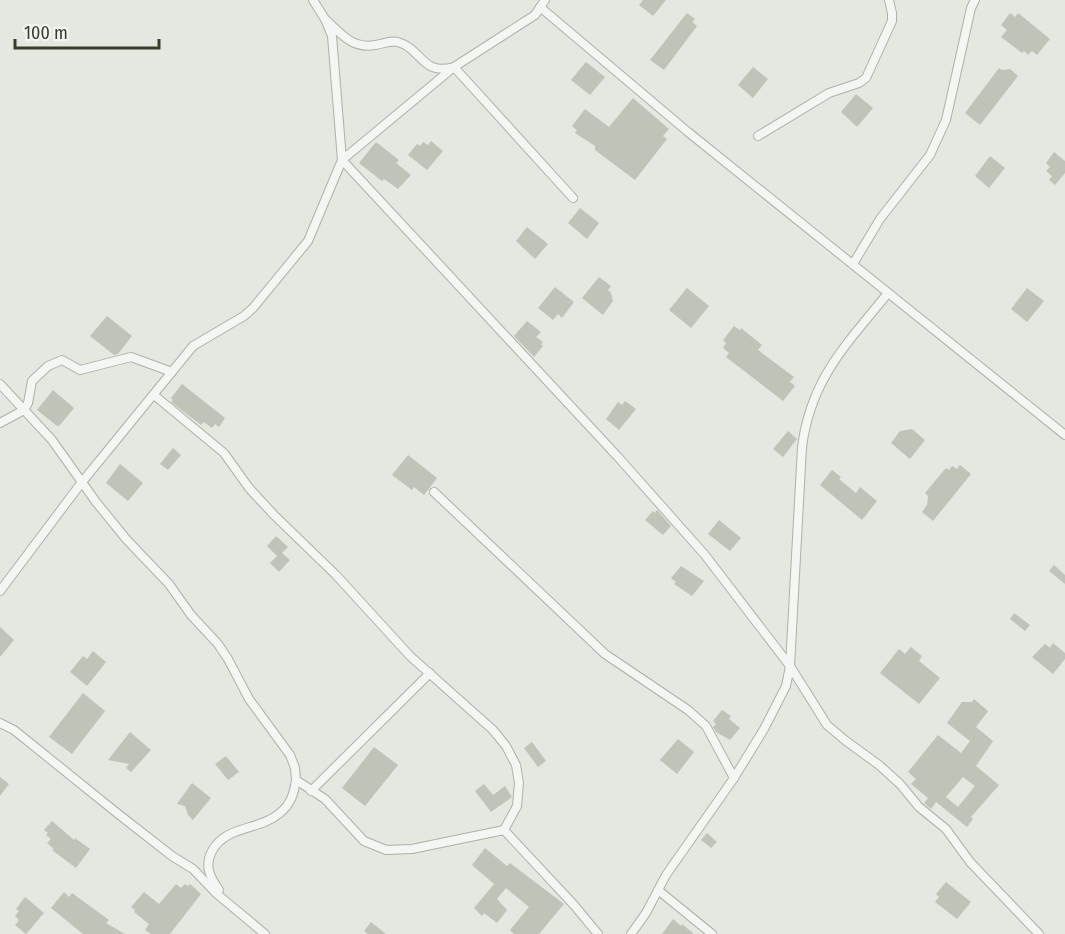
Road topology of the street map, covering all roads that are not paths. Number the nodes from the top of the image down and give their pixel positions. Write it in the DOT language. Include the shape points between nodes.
graph roads {
  1 [pos="313,0"];
  2 [pos="889,0"];
  3 [pos="975,0"];
  4 [pos="542,3"];
  5 [pos="325,19"];
  6 [pos="454,67"];
  7 [pos="758,136"];
  8 [pos="342,160"];
  9 [pos="573,198"];
  10 [pos="853,264"];
  11 [pos="888,293"];
  12 [pos="172,372"];
  13 [pos="0,384"];
  14 [pos="154,395"];
  15 [pos="24,410"];
  16 [pos="0,423"];
  17 [pos="1065,435"];
  18 [pos="82,482"];
  19 [pos="434,492"];
  20 [pos="0,591"];
  21 [pos="790,666"];
  22 [pos="430,673"];
  23 [pos="0,723"];
  24 [pos="734,778"];
  25 [pos="296,780"];
  26 [pos="311,791"];
  27 [pos="504,830"];
  28 [pos="658,891"];
  29 [pos="231,906"];
  30 [pos="265,934"];
  31 [pos="598,934"];
  32 [pos="631,934"];
  33 [pos="712,934"];
  34 [pos="1039,934"];
  1 -- 5 [label="street"];
  2 -- 7 [label="street" via="892,21 866,78 829,93"];
  3 -- 10 [label="street" via="946,120 930,155 880,219"];
  4 -- 6 [label="street" via="535,15"];
  4 -- 10 [label="street" via="688,132"];
  5 -- 6 [label="street" via="349,42 360,46 399,42 435,69"];
  5 -- 8 [label="street" via="332,36"];
  6 -- 8 [label="street"];
  6 -- 9 [label="street"];
  8 -- 12 [label="street" via="308,241 253,308 193,346"];
  8 -- 21 [label="street" via="705,555"];
  10 -- 11 [label="street"];
  11 -- 17 [label="street"];
  11 -- 21 [label="street" via="827,370 807,420 802,447"];
  12 -- 14 [label="street"];
  12 -- 15 [label="street" via="131,357 80,370 62,360 48,366 32,381"];
  13 -- 15 [label="street"];
  14 -- 18 [label="street"];
  14 -- 22 [label="street" via="224,453 274,515"];
  15 -- 16 [label="street"];
  15 -- 18 [label="street"];
  18 -- 20 [label="street"];
  18 -- 25 [label="street" via="218,644 249,699 290,755"];
  19 -- 24 [label="street" via="605,654 706,726"];
  21 -- 24 [label="street" via="777,707"];
  21 -- 34 [label="street" via="827,724 879,765 946,829 970,862"];
  22 -- 26 [label="street"];
  22 -- 27 [label="street" via="493,730 516,765 517,806"];
  23 -- 29 [label="street" via="193,869"];
  24 -- 28 [label="street"];
  25 -- 26 [label="street"];
  25 -- 29 [label="street" via="291,801 278,815 233,832 216,844 210,854 208,871"];
  26 -- 27 [label="street" via="325,800 364,841 386,850 412,849"];
  27 -- 31 [label="street"];
  28 -- 32 [label="street"];
  28 -- 33 [label="street"];
  29 -- 30 [label="street"];
}
